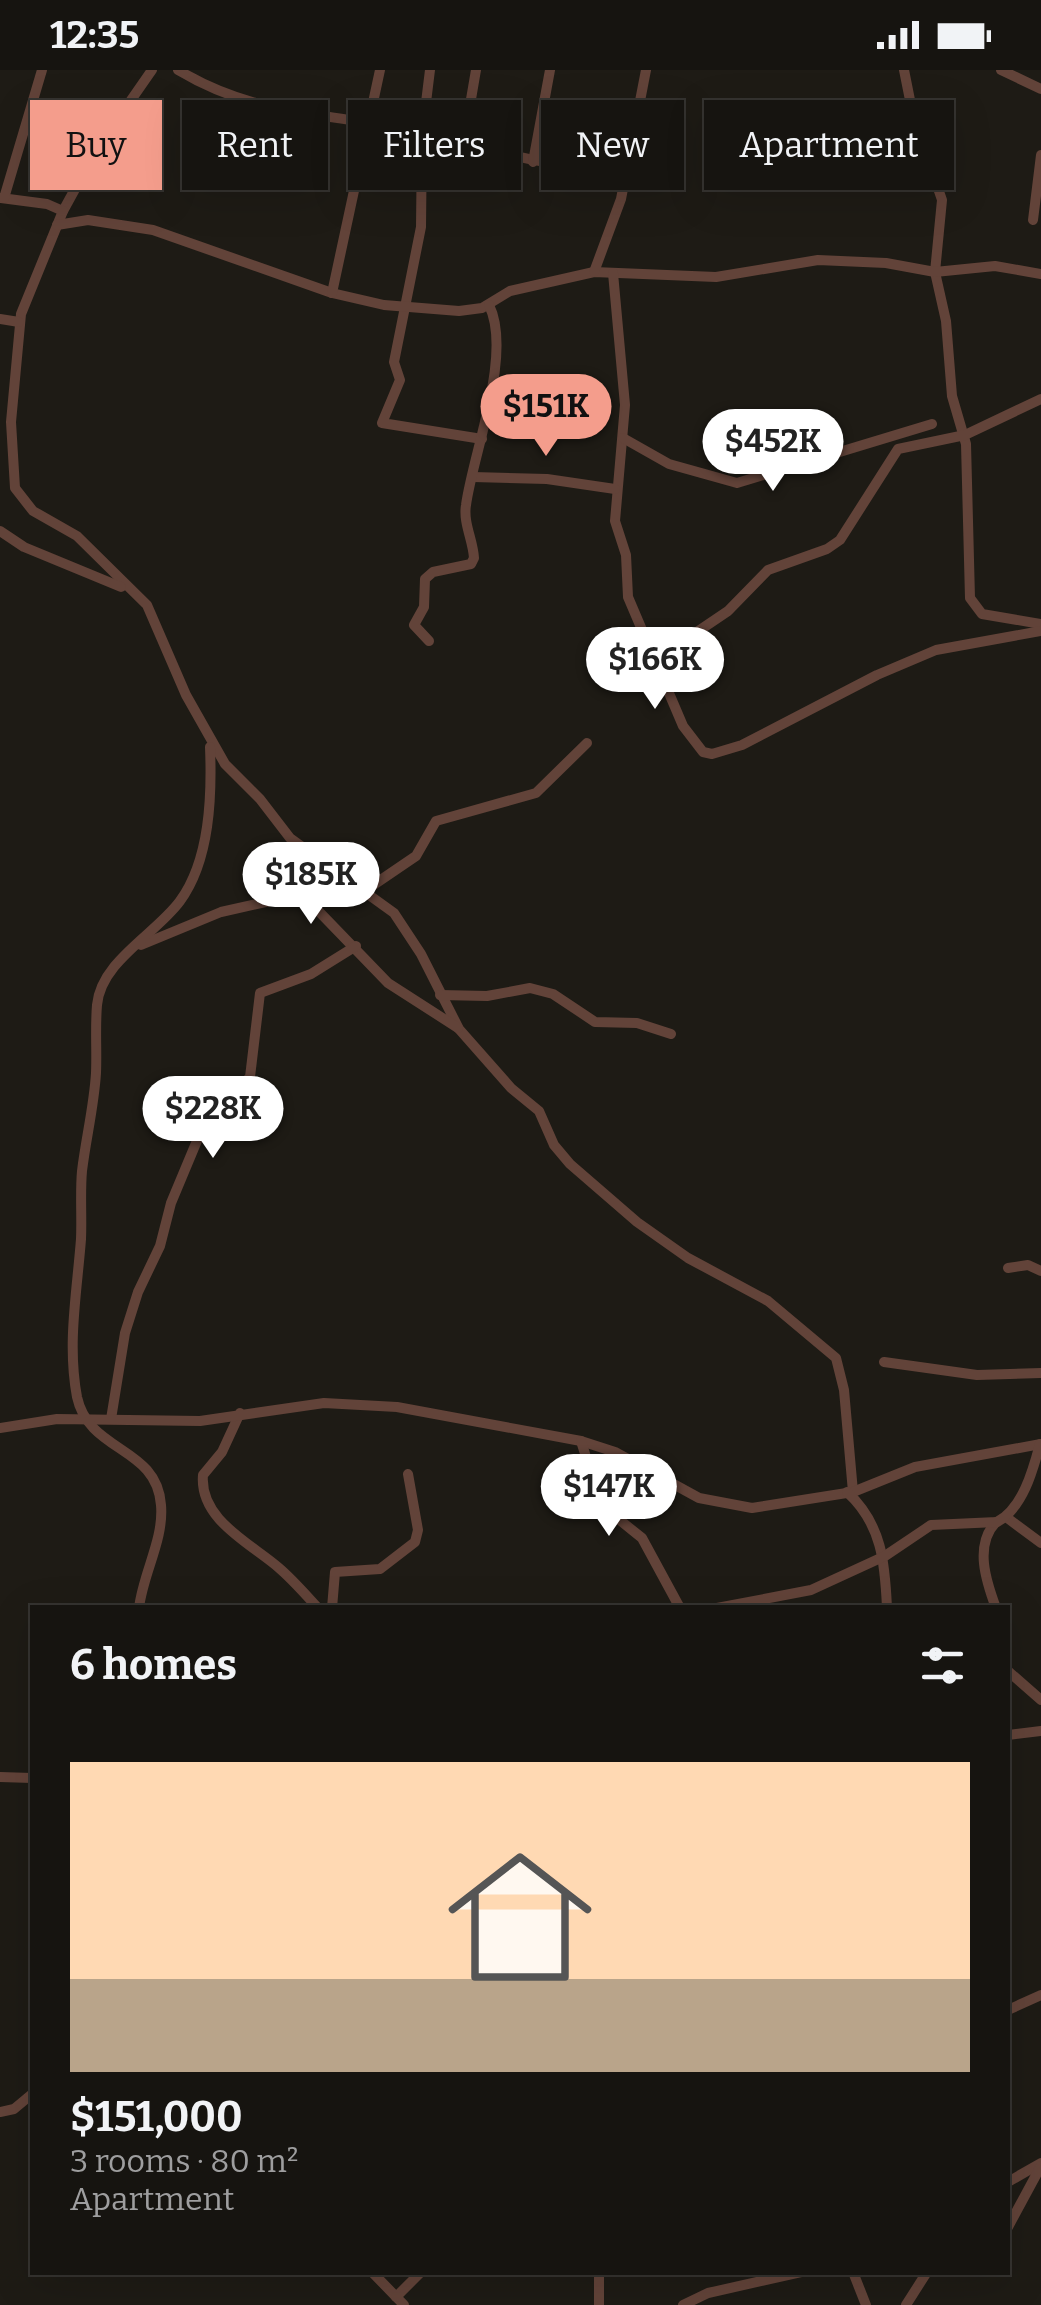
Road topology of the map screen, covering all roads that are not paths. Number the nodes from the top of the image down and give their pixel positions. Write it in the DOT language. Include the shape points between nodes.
graph roads {
  1 [pos="42,70"];
  2 [pos="152,70"];
  3 [pos="178,70"];
  4 [pos="380,70"];
  5 [pos="430,70"];
  6 [pos="476,70"];
  7 [pos="550,70"];
  8 [pos="646,70"];
  9 [pos="1001,70"];
  10 [pos="906,72"];
  11 [pos="1041,88"];
  12 [pos="374,100"];
  13 [pos="426,100"];
  14 [pos="471,100"];
  15 [pos="544,100"];
  16 [pos="640,100"];
  17 [pos="541,115"];
  18 [pos="348,120"];
  19 [pos="1041,155"];
  20 [pos="521,159"];
  21 [pos="533,162"];
  22 [pos="541,163"];
  23 [pos="355,190"];
  24 [pos="421,190"];
  25 [pos="621,190"];
  26 [pos="2,198"];
  27 [pos="62,211"];
  28 [pos="1033,220"];
  29 [pos="56,225"];
  30 [pos="594,272"];
  31 [pos="935,272"];
  32 [pos="613,273"];
  33 [pos="1041,274"];
  34 [pos="332,293"];
  35 [pos="489,305"];
  36 [pos="405,308"];
  37 [pos="0,319"];
  38 [pos="19,322"];
  39 [pos="1041,399"];
  40 [pos="932,424"];
  41 [pos="965,435"];
  42 [pos="623,438"];
  43 [pos="482,439"];
  44 [pos="473,476"];
  45 [pos="615,489"];
  46 [pos="0,531"];
  47 [pos="132,592"];
  48 [pos="1041,628"];
  49 [pos="429,642"];
  50 [pos="654,661"];
  51 [pos="210,743"];
  52 [pos="587,743"];
  53 [pos="366,890"];
  54 [pos="356,946"];
  55 [pos="136,948"];
  56 [pos="440,995"];
  57 [pos="459,1029"];
  58 [pos="671,1034"];
  59 [pos="1008,1268"];
  60 [pos="1041,1271"];
  61 [pos="884,1362"];
  62 [pos="1041,1373"];
  63 [pos="240,1413"];
  64 [pos="84,1419"];
  65 [pos="112,1419"];
  66 [pos="0,1428"];
  67 [pos="581,1441"];
  68 [pos="1040,1444"];
  69 [pos="408,1474"];
  70 [pos="850,1492"];
  71 [pos="1001,1519"];
  72 [pos="1041,1543"];
  73 [pos="884,1556"];
  74 [pos="140,1605"];
  75 [pos="315,1605"];
  76 [pos="332,1605"];
  77 [pos="678,1605"];
  78 [pos="734,1605"];
  79 [pos="887,1605"];
  80 [pos="995,1605"];
  81 [pos="1010,1674"];
  82 [pos="1041,1700"];
  83 [pos="1041,1730"];
  84 [pos="1010,1735"];
  85 [pos="0,1777"];
  86 [pos="30,1778"];
  87 [pos="1041,1995"];
  88 [pos="1010,2009"];
  89 [pos="30,2096"];
  90 [pos="0,2112"];
  91 [pos="1041,2164"];
  92 [pos="1010,2181"];
  93 [pos="1010,2224"];
  94 [pos="375,2275"];
  95 [pos="419,2275"];
  96 [pos="599,2275"];
  97 [pos="788,2275"];
  98 [pos="855,2275"];
  99 [pos="925,2275"];
  100 [pos="400,2301"];
  101 [pos="599,2305"];
  102 [pos="684,2305"];
  103 [pos="866,2305"];
  104 [pos="906,2305"];
  1 -- 26 [label="street"];
  2 -- 27 [label="street"];
  3 -- 18 [label="street" via="248,104"];
  4 -- 12 [label="street"];
  5 -- 13 [label="street"];
  6 -- 14 [label="street"];
  7 -- 15 [label="street"];
  8 -- 16 [label="street"];
  9 -- 11 [label="street"];
  10 -- 31 [label="street" via="941,194"];
  17 -- 21 [label="street"];
  19 -- 28 [label="street"];
  20 -- 21 [label="street"];
  21 -- 22 [label="street"];
  23 -- 34 [label="street"];
  24 -- 36 [label="street"];
  25 -- 30 [label="street"];
  26 -- 27 [label="street"];
  27 -- 29 [label="street"];
  29 -- 34 [label="street" via="88,220 154,230"];
  29 -- 38 [label="street"];
  30 -- 32 [label="street"];
  30 -- 35 [label="street" via="510,292"];
  31 -- 32 [label="street" via="818,260 716,277"];
  31 -- 33 [label="street" via="982,266"];
  31 -- 41 [label="street" via="952,396"];
  32 -- 42 [label="street"];
  34 -- 36 [label="street"];
  35 -- 36 [label="street"];
  35 -- 43 [label="street" via="493,371"];
  36 -- 43 [label="street" via="394,362 400,380 382,423"];
  37 -- 38 [label="street"];
  38 -- 47 [label="street" via="11,422 15,488 32,511 77,536"];
  39 -- 41 [label="street"];
  40 -- 42 [label="street" via="737,483 668,464"];
  41 -- 48 [label="street" via="971,603 982,614"];
  41 -- 50 [label="street" via="898,449 840,540 768,570 728,611"];
  42 -- 45 [label="street"];
  43 -- 44 [label="street"];
  44 -- 45 [label="street"];
  44 -- 49 [label="street" via="465,508 474,560 425,579 424,607 414,624"];
  45 -- 50 [label="street" via="628,597"];
  46 -- 47 [label="street"];
  47 -- 51 [label="street" via="152,612"];
  48 -- 50 [label="street" via="918,657 712,754 684,726"];
  51 -- 53 [label="street" via="290,838"];
  51 -- 55 [label="street" via="206,832 196,872 182,899"];
  52 -- 53 [label="street" via="536,793 436,820 416,856"];
  53 -- 56 [label="street" via="406,928"];
  54 -- 55 [label="street" via="312,898 291,893 221,912"];
  54 -- 57 [label="street" via="388,983"];
  54 -- 65 [label="street" via="311,974 260,993 250,1078 204,1124 170,1203 125,1334"];
  55 -- 64 [label="street" via="110,973 97,1004 72,1354"];
  56 -- 57 [label="street"];
  56 -- 58 [label="street" via="542,990 594,1022 638,1023"];
  57 -- 70 [label="street" via="539,1111 554,1145 575,1169 637,1222 768,1301 836,1358"];
  59 -- 60 [label="street"];
  61 -- 62 [label="street" via="977,1376"];
  63 -- 65 [label="street" via="200,1421"];
  63 -- 67 [label="street" via="324,1403 397,1407"];
  63 -- 75 [label="street" via="204,1475 205,1488 236,1539 278,1566"];
  64 -- 65 [label="street"];
  64 -- 66 [label="street"];
  64 -- 74 [label="street" via="148,1470 162,1501"];
  67 -- 70 [label="street" via="718,1504 752,1508"];
  67 -- 77 [label="street" via="601,1505 642,1538"];
  68 -- 70 [label="street" via="915,1467"];
  68 -- 71 [label="street" via="1026,1485"];
  69 -- 76 [label="street" via="415,1542 380,1569 335,1572"];
  70 -- 73 [label="street"];
  71 -- 72 [label="street"];
  71 -- 73 [label="street" via="931,1525"];
  71 -- 80 [label="street" via="982,1552"];
  73 -- 78 [label="street" via="799,1594"];
  73 -- 79 [label="street"];
  81 -- 82 [label="street"];
  83 -- 84 [label="street"];
  85 -- 86 [label="street"];
  87 -- 88 [label="street"];
  89 -- 90 [label="street"];
  91 -- 92 [label="street"];
  91 -- 93 [label="street"];
  94 -- 100 [label="street"];
  95 -- 100 [label="street"];
  96 -- 101 [label="street"];
  97 -- 102 [label="street"];
  98 -- 103 [label="street"];
  99 -- 104 [label="street"];
}
